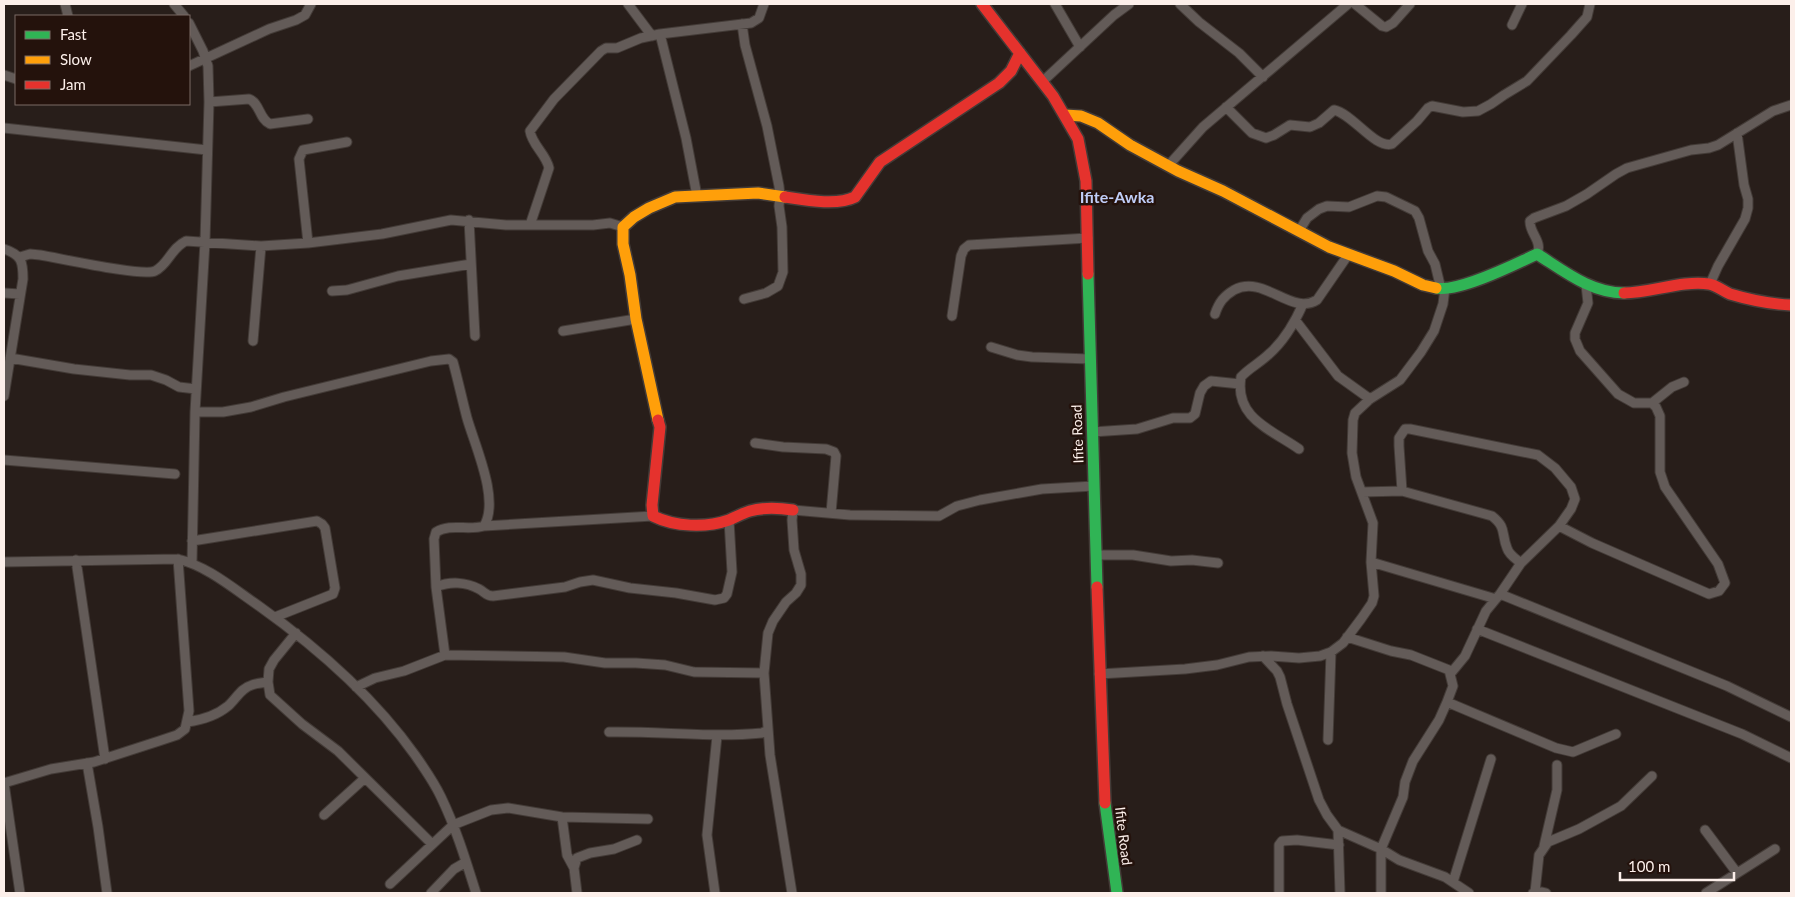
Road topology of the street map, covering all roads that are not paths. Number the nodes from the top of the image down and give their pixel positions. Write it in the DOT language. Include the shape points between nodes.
graph roads {
  1 [pos="174,4"];
  2 [pos="311,4"];
  3 [pos="628,4"];
  4 [pos="764,4"];
  5 [pos="982,4"];
  6 [pos="1054,4"];
  7 [pos="1129,4"];
  8 [pos="1180,4"];
  9 [pos="1348,4"];
  10 [pos="1355,4"];
  11 [pos="1410,4"];
  12 [pos="1522,4"];
  13 [pos="1590,4"];
  14 [pos="183,15"];
  15 [pos="742,24"];
  16 [pos="190,25"];
  17 [pos="1512,25"];
  18 [pos="656,35"];
  19 [pos="1080,47"];
  20 [pos="1020,53"];
  21 [pos="205,57"];
  22 [pos="190,65"];
  23 [pos="1263,77"];
  24 [pos="1042,82"];
  25 [pos="209,102"];
  26 [pos="1791,105"];
  27 [pos="1226,107"];
  28 [pos="1065,115"];
  29 [pos="308,119"];
  30 [pos="4,128"];
  31 [pos="1738,133"];
  32 [pos="347,142"];
  33 [pos="207,150"];
  34 [pos="1168,166"];
  35 [pos="697,196"];
  36 [pos="780,196"];
  37 [pos="469,220"];
  38 [pos="530,225"];
  39 [pos="623,227"];
  40 [pos="1299,231"];
  41 [pos="1088,238"];
  42 [pos="205,242"];
  43 [pos="308,243"];
  44 [pos="261,246"];
  45 [pos="4,249"];
  46 [pos="1537,254"];
  47 [pos="1348,255"];
  48 [pos="20,257"];
  49 [pos="470,264"];
  50 [pos="1710,284"];
  51 [pos="1586,285"];
  52 [pos="1443,289"];
  53 [pos="332,291"];
  54 [pos="4,293"];
  55 [pos="20,294"];
  56 [pos="4,297"];
  57 [pos="744,299"];
  58 [pos="1303,304"];
  59 [pos="1791,305"];
  60 [pos="1215,314"];
  61 [pos="952,316"];
  62 [pos="636,319"];
  63 [pos="1296,321"];
  64 [pos="563,331"];
  65 [pos="475,336"];
  66 [pos="252,341"];
  67 [pos="991,347"];
  68 [pos="10,358"];
  69 [pos="1090,359"];
  70 [pos="1684,382"];
  71 [pos="1240,384"];
  72 [pos="196,389"];
  73 [pos="4,396"];
  74 [pos="1370,399"];
  75 [pos="1652,403"];
  76 [pos="195,412"];
  77 [pos="1092,432"];
  78 [pos="755,443"];
  79 [pos="1299,449"];
  80 [pos="4,460"];
  81 [pos="175,474"];
  82 [pos="1094,486"];
  83 [pos="1402,491"];
  84 [pos="1362,492"];
  85 [pos="793,510"];
  86 [pos="831,513"];
  87 [pos="653,516"];
  88 [pos="729,520"];
  89 [pos="484,526"];
  90 [pos="1560,526"];
  91 [pos="192,541"];
  92 [pos="1096,555"];
  93 [pos="178,559"];
  94 [pos="76,560"];
  95 [pos="4,562"];
  96 [pos="192,562"];
  97 [pos="1371,562"];
  98 [pos="1218,563"];
  99 [pos="1521,563"];
  100 [pos="436,587"];
  101 [pos="1498,597"];
  102 [pos="274,617"];
  103 [pos="1477,629"];
  104 [pos="296,633"];
  105 [pos="1347,637"];
  106 [pos="1331,652"];
  107 [pos="445,655"];
  108 [pos="1263,656"];
  109 [pos="1451,673"];
  110 [pos="764,674"];
  111 [pos="1098,674"];
  112 [pos="268,682"];
  113 [pos="356,687"];
  114 [pos="1447,702"];
  115 [pos="1791,717"];
  116 [pos="187,722"];
  117 [pos="768,730"];
  118 [pos="610,732"];
  119 [pos="1616,734"];
  120 [pos="717,736"];
  121 [pos="1328,740"];
  122 [pos="1791,758"];
  123 [pos="105,759"];
  124 [pos="1491,759"];
  125 [pos="87,763"];
  126 [pos="1557,765"];
  127 [pos="1652,776"];
  128 [pos="365,778"];
  129 [pos="4,783"];
  130 [pos="324,815"];
  131 [pos="562,817"];
  132 [pos="648,819"];
  133 [pos="453,824"];
  134 [pos="1338,830"];
  135 [pos="1705,830"];
  136 [pos="637,840"];
  137 [pos="432,844"];
  138 [pos="1339,845"];
  139 [pos="1544,846"];
  140 [pos="1381,849"];
  141 [pos="1775,849"];
  142 [pos="466,862"];
  143 [pos="574,868"];
  144 [pos="1737,873"];
  145 [pos="1453,882"];
  146 [pos="390,884"];
  147 [pos="20,893"];
  148 [pos="107,893"];
  149 [pos="431,893"];
  150 [pos="476,893"];
  151 [pos="577,893"];
  152 [pos="715,893"];
  153 [pos="792,893"];
  154 [pos="1117,893"];
  155 [pos="1279,893"];
  156 [pos="1340,893"];
  157 [pos="1381,893"];
  158 [pos="1469,893"];
  159 [pos="1534,893"];
  160 [pos="1546,893"];
  161 [pos="1706,893"];
  1 -- 14 [label="street"];
  2 -- 21 [label="street" via="305,15 296,20"];
  3 -- 18 [label="street"];
  4 -- 15 [label="street" via="755,22"];
  5 -- 20 [label="street, Ifite Road"];
  6 -- 19 [label="street"];
  7 -- 19 [label="street"];
  8 -- 23 [label="street"];
  9 -- 23 [label="street"];
  10 -- 11 [label="street" via="1386,27 1394,23"];
  12 -- 17 [label="street"];
  13 -- 27 [label="street" via="1572,36 1527,81 1478,111 1463,112 1432,106 1392,144 1380,143 1334,110 1310,127 1290,125 1266,138 1252,133"];
  15 -- 18 [label="street"];
  15 -- 36 [label="street"];
  16 -- 21 [label="street"];
  18 -- 35 [label="street" via="686,138"];
  18 -- 38 [label="street" via="601,51 554,99 530,131 549,168"];
  19 -- 24 [label="street"];
  20 -- 24 [label="street, Ifite Road"];
  20 -- 36 [label="street" via="1001,83 880,162 849,200"];
  21 -- 22 [label="street"];
  21 -- 25 [label="street"];
  23 -- 27 [label="street"];
  24 -- 28 [label="street, Ifite Road"];
  25 -- 29 [label="street" via="253,100 265,122 270,124"];
  25 -- 33 [label="street"];
  26 -- 31 [label="street" via="1773,111"];
  27 -- 34 [label="street"];
  28 -- 34 [label="street" via="1081,116 1098,123"];
  28 -- 41 [label="street, Ifite Road" via="1078,139 1082,156"];
  30 -- 33 [label="street"];
  31 -- 46 [label="street" via="1709,148 1690,150 1627,168 1566,206 1534,218 1529,225 1538,243"];
  31 -- 50 [label="street" via="1748,208"];
  32 -- 43 [label="street" via="303,150 299,159"];
  33 -- 42 [label="street"];
  34 -- 40 [label="street"];
  35 -- 36 [label="street" via="758,193"];
  35 -- 39 [label="street" via="675,197 659,203"];
  36 -- 57 [label="street" via="782,278 778,286 766,293"];
  37 -- 38 [label="street" via="486,224"];
  37 -- 43 [label="street" via="451,220 382,234"];
  37 -- 49 [label="street"];
  38 -- 39 [label="street" via="610,223"];
  39 -- 62 [label="street"];
  40 -- 47 [label="street"];
  40 -- 52 [label="street" via="1319,209 1350,207 1377,196 1386,197 1415,211"];
  41 -- 61 [label="street" via="969,245 961,256"];
  41 -- 69 [label="street, Ifite Road"];
  42 -- 44 [label="street"];
  42 -- 48 [label="street" via="186,241 176,246 160,267 147,273 40,255"];
  42 -- 72 [label="street"];
  43 -- 44 [label="street"];
  44 -- 66 [label="street"];
  45 -- 48 [label="street"];
  46 -- 51 [label="street"];
  46 -- 52 [label="street" via="1492,275"];
  47 -- 52 [label="street" via="1423,285"];
  47 -- 58 [label="street" via="1317,300"];
  48 -- 55 [label="street" via="23,265"];
  49 -- 53 [label="street"];
  49 -- 65 [label="street"];
  50 -- 51 [label="street" via="1633,293 1615,293"];
  50 -- 59 [label="street" via="1746,299"];
  51 -- 75 [label="street" via="1588,303 1575,333 1580,351 1618,394 1634,403"];
  52 -- 74 [label="street" via="1443,304 1434,330 1420,352 1400,380"];
  54 -- 55 [label="street"];
  54 -- 56 [label="street"];
  55 -- 68 [label="street"];
  58 -- 60 [label="street" via="1251,286 1225,295"];
  58 -- 63 [label="street"];
  62 -- 64 [label="street"];
  62 -- 87 [label="street" via="660,427"];
  63 -- 71 [label="street" via="1271,353 1241,377"];
  63 -- 74 [label="street" via="1338,376"];
  67 -- 69 [label="street" via="1032,357"];
  68 -- 72 [label="street" via="102,372 151,375 179,387"];
  68 -- 73 [label="street"];
  69 -- 77 [label="street, Ifite Road"];
  70 -- 75 [label="street"];
  71 -- 77 [label="street" via="1211,381 1200,393 1195,414 1190,418 1173,418 1138,429"];
  71 -- 79 [label="street" via="1240,396 1259,424"];
  72 -- 76 [label="street"];
  74 -- 84 [label="street" via="1355,413 1353,420 1352,453"];
  75 -- 90 [label="street" via="1660,416 1660,472 1665,487 1718,564 1725,583 1719,591 1709,594"];
  76 -- 89 [label="street" via="251,408 284,397 449,359 453,362 488,491 489,510"];
  76 -- 91 [label="street"];
  77 -- 82 [label="street, Ifite Road"];
  78 -- 86 [label="street" via="834,452"];
  80 -- 81 [label="street"];
  82 -- 86 [label="street" via="980,500 957,506 938,516"];
  82 -- 92 [label="street, Ifite Road"];
  83 -- 84 [label="street"];
  83 -- 90 [label="street" via="1399,438 1405,429 1522,451 1538,455 1572,487 1574,499 1571,509"];
  83 -- 99 [label="street" via="1492,516 1504,530 1506,548"];
  84 -- 97 [label="street" via="1373,523"];
  85 -- 86 [label="street"];
  85 -- 88 [label="street" via="755,509"];
  85 -- 110 [label="street" via="794,550 801,585 786,602 768,633"];
  87 -- 88 [label="street" via="659,521 680,525"];
  87 -- 89 [label="street"];
  88 -- 100 [label="street" via="732,572 727,594 716,600 593,580 565,588 493,596 487,596 468,584"];
  89 -- 100 [label="street" via="474,529 443,528 436,532"];
  90 -- 99 [label="street"];
  91 -- 96 [label="street"];
  91 -- 102 [label="street" via="317,522 322,524 335,588 333,594"];
  92 -- 98 [label="street"];
  92 -- 111 [label="street, Ifite Road"];
  93 -- 94 [label="street"];
  93 -- 96 [label="street"];
  93 -- 116 [label="street" via="189,711"];
  94 -- 95 [label="street"];
  94 -- 123 [label="street"];
  96 -- 102 [label="street"];
  97 -- 101 [label="street"];
  97 -- 105 [label="street" via="1372,603"];
  99 -- 101 [label="street"];
  100 -- 107 [label="street"];
  101 -- 103 [label="street"];
  101 -- 115 [label="street" via="1727,686"];
  102 -- 104 [label="street"];
  103 -- 109 [label="street" via="1465,656"];
  103 -- 122 [label="street" via="1742,734"];
  104 -- 112 [label="street" via="274,660"];
  104 -- 113 [label="street"];
  105 -- 106 [label="street"];
  105 -- 109 [label="street" via="1411,655"];
  106 -- 108 [label="street" via="1299,658"];
  106 -- 121 [label="street"];
  107 -- 110 [label="street" via="564,656 605,663 665,665 694,672"];
  107 -- 113 [label="street"];
  108 -- 111 [label="street" via="1185,669"];
  108 -- 134 [label="street" via="1277,670 1319,800"];
  109 -- 114 [label="street" via="1453,686"];
  110 -- 117 [label="street"];
  111 -- 154 [label="street, Ifite Road" via="1105,809"];
  112 -- 116 [label="street" via="244,689 216,714"];
  112 -- 128 [label="street" via="270,695 282,708 338,751"];
  113 -- 133 [label="street" via="395,728 424,768"];
  114 -- 119 [label="street" via="1556,748 1573,752"];
  114 -- 140 [label="street" via="1413,761 1404,782 1403,798"];
  116 -- 123 [label="street" via="185,729 177,734"];
  117 -- 120 [label="street"];
  117 -- 153 [label="street"];
  118 -- 120 [label="street"];
  120 -- 152 [label="street" via="707,835"];
  123 -- 125 [label="street"];
  124 -- 145 [label="street"];
  125 -- 129 [label="street" via="51,769"];
  125 -- 148 [label="street"];
  126 -- 139 [label="street" via="1557,790"];
  127 -- 139 [label="street" via="1620,806 1579,829 1553,838"];
  128 -- 130 [label="street"];
  128 -- 137 [label="street"];
  129 -- 147 [label="street"];
  131 -- 132 [label="street"];
  131 -- 133 [label="street" via="508,808 491,810"];
  131 -- 143 [label="street" via="567,855"];
  133 -- 137 [label="street"];
  133 -- 142 [label="street"];
  134 -- 138 [label="street"];
  134 -- 140 [label="street"];
  135 -- 144 [label="street"];
  136 -- 143 [label="street" via="614,849 582,855 577,858"];
  137 -- 146 [label="street"];
  138 -- 155 [label="street" via="1282,841 1279,844"];
  138 -- 156 [label="street"];
  139 -- 159 [label="street" via="1539,855"];
  140 -- 145 [label="street"];
  140 -- 157 [label="street"];
  141 -- 144 [label="street"];
  142 -- 149 [label="street" via="454,869"];
  142 -- 150 [label="street"];
  143 -- 151 [label="street"];
  144 -- 161 [label="street"];
  145 -- 158 [label="street"];
  159 -- 160 [label="street"];
}
